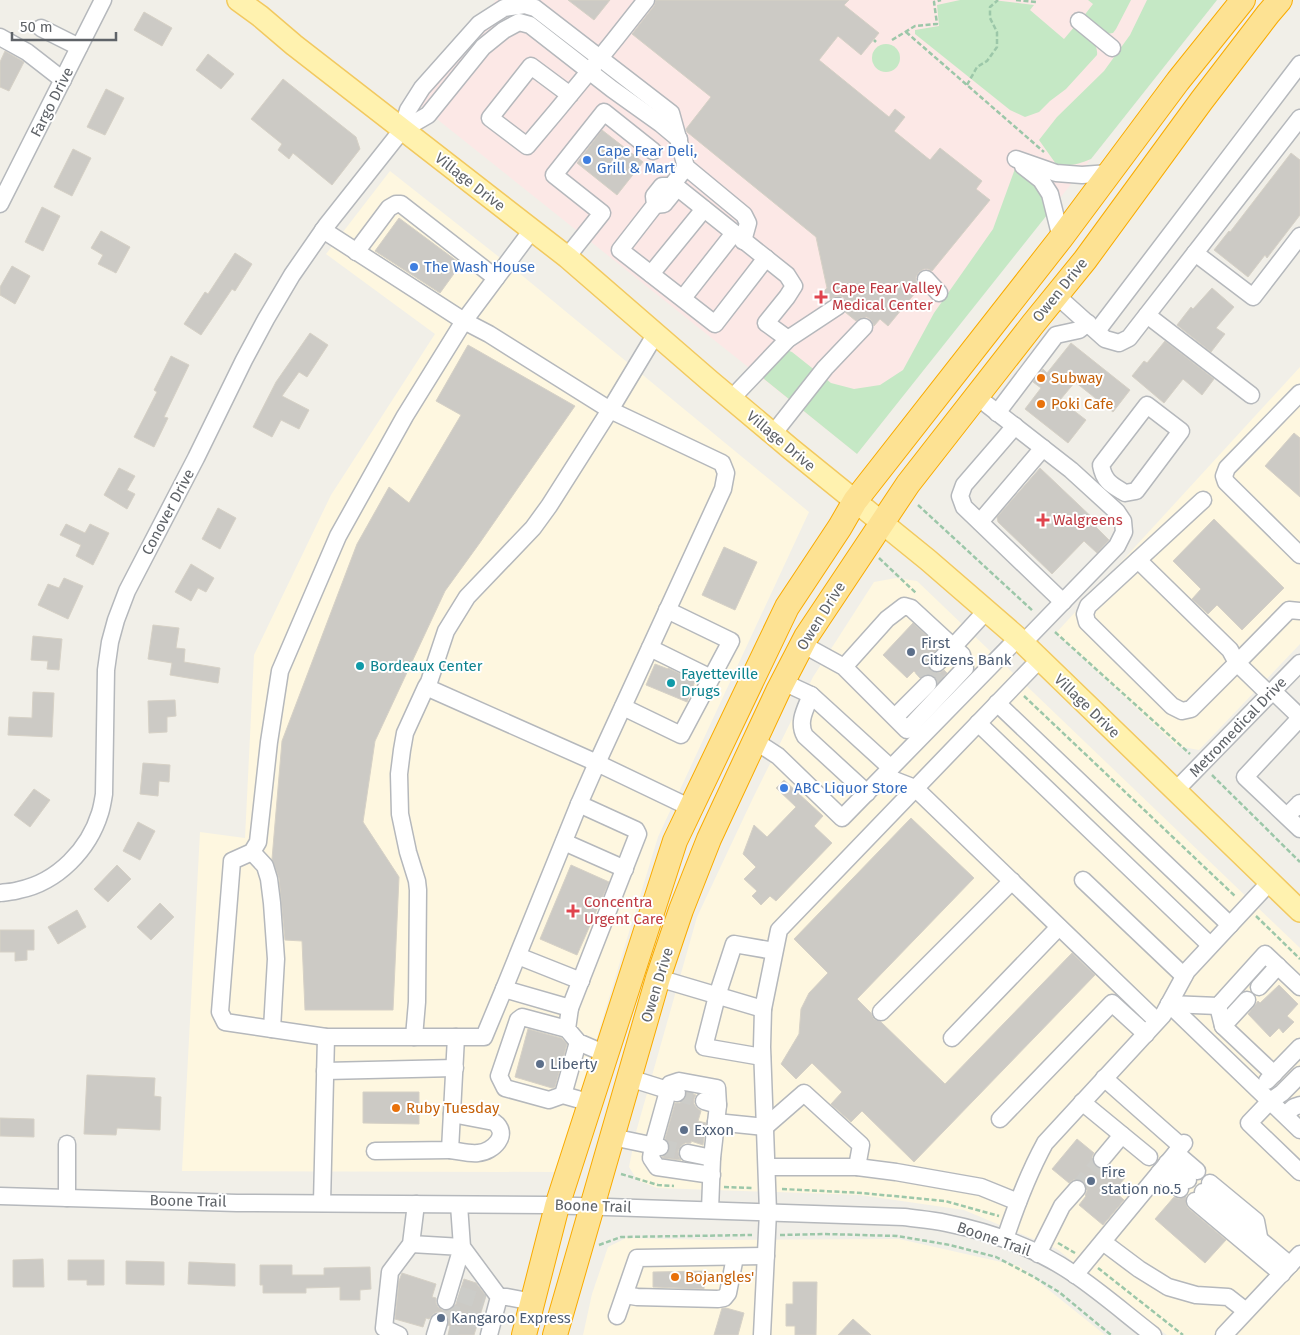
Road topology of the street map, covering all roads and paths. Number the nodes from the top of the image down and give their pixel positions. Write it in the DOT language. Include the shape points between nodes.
graph roads {
  1 [pos="103,0"];
  2 [pos="238,0"];
  3 [pos="646,0"];
  4 [pos="941,0"];
  5 [pos="998,0"];
  6 [pos="1016,0"];
  7 [pos="1243,0"];
  8 [pos="1280,0"];
  9 [pos="1036,2"];
  10 [pos="525,3"];
  11 [pos="520,22"];
  12 [pos="1079,22"];
  13 [pos="41,28"];
  14 [pos="906,32"];
  15 [pos="0,37"];
  16 [pos="892,40"];
  17 [pos="79,47"];
  18 [pos="1112,48"];
  19 [pos="601,58"];
  20 [pos="1300,64"];
  21 [pos="590,72"];
  22 [pos="62,80"];
  23 [pos="967,85"];
  24 [pos="570,95"];
  25 [pos="1300,118"];
  26 [pos="402,130"];
  27 [pos="1295,136"];
  28 [pos="680,139"];
  29 [pos="653,151"];
  30 [pos="1045,153"];
  31 [pos="686,166"];
  32 [pos="1109,173"];
  33 [pos="672,185"];
  34 [pos="0,204"];
  35 [pos="704,209"];
  36 [pos="323,230"];
  37 [pos="532,230"];
  38 [pos="1300,236"];
  39 [pos="739,237"];
  40 [pos="1061,238"];
  41 [pos="356,252"];
  42 [pos="1195,253"];
  43 [pos="567,257"];
  44 [pos="766,258"];
  45 [pos="651,274"];
  46 [pos="496,278"];
  47 [pos="926,279"];
  48 [pos="940,294"];
  49 [pos="1056,295"];
  50 [pos="683,298"];
  51 [pos="838,306"];
  52 [pos="1147,315"];
  53 [pos="464,321"];
  54 [pos="864,327"];
  55 [pos="1092,327"];
  56 [pos="655,335"];
  57 [pos="788,339"];
  58 [pos="1300,393"];
  59 [pos="1251,395"];
  60 [pos="976,396"];
  61 [pos="731,399"];
  62 [pos="610,410"];
  63 [pos="997,412"];
  64 [pos="1014,426"];
  65 [pos="772,434"];
  66 [pos="1043,448"];
  67 [pos="1102,474"];
  68 [pos="1087,484"];
  69 [pos="1203,500"];
  70 [pos="855,501"];
  71 [pos="918,505"];
  72 [pos="980,522"];
  73 [pos="882,523"];
  74 [pos="1300,555"];
  75 [pos="879,557"];
  76 [pos="1138,560"];
  77 [pos="920,597"];
  78 [pos="1063,602"];
  79 [pos="667,610"];
  80 [pos="987,610"];
  81 [pos="1300,610"];
  82 [pos="1044,621"];
  83 [pos="1020,641"];
  84 [pos="802,644"];
  85 [pos="650,648"];
  86 [pos="958,653"];
  87 [pos="1040,659"];
  88 [pos="1237,663"];
  89 [pos="1300,663"];
  90 [pos="844,667"];
  91 [pos="942,668"];
  92 [pos="711,678"];
  93 [pos="783,682"];
  94 [pos="927,684"];
  95 [pos="1013,686"];
  96 [pos="426,687"];
  97 [pos="1271,692"];
  98 [pos="811,695"];
  99 [pos="997,703"];
  100 [pos="623,707"];
  101 [pos="1300,718"];
  102 [pos="898,720"];
  103 [pos="978,723"];
  104 [pos="755,741"];
  105 [pos="597,763"];
  106 [pos="1201,764"];
  107 [pos="887,772"];
  108 [pos="916,788"];
  109 [pos="1175,791"];
  110 [pos="866,793"];
  111 [pos="579,804"];
  112 [pos="1300,804"];
  113 [pos="691,808"];
  114 [pos="1287,816"];
  115 [pos="1300,829"];
  116 [pos="564,842"];
  117 [pos="252,852"];
  118 [pos="1300,862"];
  119 [pos="625,868"];
  120 [pos="1083,880"];
  121 [pos="1012,881"];
  122 [pos="1270,882"];
  123 [pos="0,893"];
  124 [pos="1247,906"];
  125 [pos="1300,911"];
  126 [pos="1230,925"];
  127 [pos="1059,927"];
  128 [pos="1210,945"];
  129 [pos="774,951"];
  130 [pos="518,956"];
  131 [pos="1300,959"];
  132 [pos="1278,966"];
  133 [pos="1184,976"];
  134 [pos="658,978"];
  135 [pos="581,980"];
  136 [pos="1259,987"];
  137 [pos="1300,987"];
  138 [pos="504,989"];
  139 [pos="717,996"];
  140 [pos="1246,1000"];
  141 [pos="1169,1004"];
  142 [pos="1218,1006"];
  143 [pos="570,1008"];
  144 [pos="763,1009"];
  145 [pos="881,1012"];
  146 [pos="1157,1021"];
  147 [pos="1223,1026"];
  148 [pos="272,1029"];
  149 [pos="567,1029"];
  150 [pos="1146,1034"];
  151 [pos="326,1037"];
  152 [pos="414,1037"];
  153 [pos="456,1037"];
  154 [pos="952,1038"];
  155 [pos="578,1042"];
  156 [pos="1300,1047"];
  157 [pos="606,1054"];
  158 [pos="762,1058"];
  159 [pos="455,1068"];
  160 [pos="325,1071"];
  161 [pos="1274,1074"];
  162 [pos="1300,1075"];
  163 [pos="629,1078"];
  164 [pos="1104,1078"];
  165 [pos="673,1092"];
  166 [pos="563,1095"];
  167 [pos="1264,1095"];
  168 [pos="1082,1102"];
  169 [pos="591,1103"];
  170 [pos="1300,1105"];
  171 [pos="452,1114"];
  172 [pos="1285,1115"];
  173 [pos="1000,1119"];
  174 [pos="716,1122"];
  175 [pos="765,1126"];
  176 [pos="1300,1130"];
  177 [pos="1122,1134"];
  178 [pos="612,1137"];
  179 [pos="67,1144"];
  180 [pos="656,1146"];
  181 [pos="450,1150"];
  182 [pos="375,1151"];
  183 [pos="688,1153"];
  184 [pos="1173,1156"];
  185 [pos="1149,1157"];
  186 [pos="712,1158"];
  187 [pos="1102,1159"];
  188 [pos="767,1167"];
  189 [pos="857,1167"];
  190 [pos="1300,1172"];
  191 [pos="712,1176"];
  192 [pos="1077,1188"];
  193 [pos="0,1196"];
  194 [pos="67,1198"];
  195 [pos="1018,1202"];
  196 [pos="322,1203"];
  197 [pos="416,1204"];
  198 [pos="459,1205"];
  199 [pos="557,1206"];
  200 [pos="592,1206"];
  201 [pos="710,1210"];
  202 [pos="768,1212"];
  203 [pos="767,1235"];
  204 [pos="1004,1239"];
  205 [pos="1103,1242"];
  206 [pos="411,1244"];
  207 [pos="598,1246"];
  208 [pos="462,1247"];
  209 [pos="1038,1254"];
  210 [pos="766,1256"];
  211 [pos="735,1257"];
  212 [pos="1291,1264"];
  213 [pos="1075,1275"];
  214 [pos="451,1295"];
  215 [pos="625,1295"];
  216 [pos="494,1302"];
  217 [pos="533,1302"];
  218 [pos="1246,1311"];
  219 [pos="617,1316"];
  220 [pos="486,1327"];
  221 [pos="399,1335"];
  222 [pos="524,1335"];
  223 [pos="555,1335"];
  224 [pos="762,1335"];
  225 [pos="1111,1335"];
  226 [pos="1153,1335"];
  227 [pos="1224,1335"];
  1 -- 17 [label="street, Fargo Drive"];
  2 -- 26 [label="main road, Village Drive"];
  3 -- 19 [label="street"];
  4 -- 14 [label="path" via="934,2 937,24 916,26"];
  5 -- 23 [label="path" via="990,7 990,18 997,32 997,47 977,68"];
  6 -- 9 [label="path"];
  7 -- 32 [label="highway, Owen Drive"];
  8 -- 49 [label="highway, Owen Drive"];
  10 -- 11 [label="street"];
  10 -- 19 [label="street"];
  10 -- 26 [label="street" via="504,8 479,24 422,88 408,110"];
  11 -- 21 [label="street" via="530,26"];
  11 -- 26 [label="street" via="483,46 428,115"];
  12 -- 18 [label="street"];
  13 -- 17 [label="street"];
  14 -- 16 [label="path"];
  14 -- 23 [label="path"];
  15 -- 22 [label="street" via="27,52"];
  17 -- 22 [label="street, Fargo Drive"];
  19 -- 21 [label="street"];
  19 -- 28 [label="street" via="672,113"];
  20 -- 55 [label="street"];
  21 -- 24 [label="street"];
  21 -- 28 [label="street"];
  22 -- 34 [label="street, Fargo Drive"];
  23 -- 30 [label="path"];
  24 -- 24 [label="street" via="527,146 490,118 531,66"];
  25 -- 27 [label="street"];
  26 -- 36 [label="street, Conover Drive"];
  26 -- 37 [label="main road, Village Drive"];
  27 -- 42 [label="street"];
  28 -- 31 [label="street"];
  29 -- 43 [label="street" via="604,112 554,175 602,213"];
  31 -- 33 [label="street"];
  31 -- 39 [label="street" via="744,215 748,223"];
  32 -- 40 [label="highway, Owen Drive"];
  32 -- 40 [label="street" via="1056,173 1016,159 1040,180 1050,194"];
  33 -- 35 [label="street"];
  33 -- 45 [label="street" via="672,193 664,204 654,204 620,250"];
  35 -- 39 [label="street"];
  35 -- 45 [label="street"];
  36 -- 41 [label="street"];
  36 -- 123 [label="street, Conover Drive" via="266,318 127,591 110,642 106,670 104,794 93,830 72,861 55,875 20,890"];
  37 -- 43 [label="main road, Village Drive"];
  37 -- 46 [label="street"];
  38 -- 42 [label="street" via="1253,298"];
  39 -- 44 [label="street"];
  39 -- 50 [label="street"];
  40 -- 70 [label="highway, Owen Drive"];
  41 -- 46 [label="street" via="389,208 401,204"];
  41 -- 53 [label="street"];
  42 -- 52 [label="street"];
  43 -- 56 [label="main road, Village Drive"];
  44 -- 50 [label="street" via="715,324"];
  44 -- 57 [label="street" via="787,274 794,286 766,323"];
  45 -- 50 [label="street"];
  46 -- 53 [label="street"];
  47 -- 48 [label="street"];
  49 -- 55 [label="street"];
  49 -- 60 [label="highway, Owen Drive"];
  51 -- 57 [label="street"];
  52 -- 55 [label="street" via="1129,338 1119,343 1105,339"];
  52 -- 59 [label="street"];
  53 -- 62 [label="street"];
  53 -- 117 [label="street" via="404,416 338,536 280,671 258,842"];
  54 -- 65 [label="street" via="825,368"];
  55 -- 63 [label="street" via="1056,335"];
  56 -- 61 [label="main road, Village Drive"];
  56 -- 62 [label="street"];
  57 -- 61 [label="street"];
  58 -- 74 [label="street" via="1227,468 1224,476 1226,482"];
  60 -- 63 [label="street"];
  60 -- 73 [label="highway, Owen Drive"];
  61 -- 65 [label="main road, Village Drive"];
  62 -- 79 [label="street" via="722,463 726,472 723,489"];
  62 -- 96 [label="street" via="533,528 467,597 446,631"];
  63 -- 64 [label="street"];
  64 -- 66 [label="street"];
  64 -- 72 [label="street" via="962,490 960,496 964,507"];
  65 -- 70 [label="main road, Village Drive"];
  66 -- 68 [label="street"];
  66 -- 72 [label="street"];
  67 -- 67 [label="street" via="1101,465 1147,405 1181,431 1136,491 1126,493 1110,484"];
  67 -- 68 [label="street"];
  68 -- 78 [label="street" via="1117,512 1123,521 1124,532 1117,546"];
  69 -- 76 [label="street"];
  70 -- 73 [label="main road, Village Drive"];
  70 -- 113 [label="highway, Owen Drive" via="786,607"];
  71 -- 82 [label="path"];
  72 -- 78 [label="street"];
  73 -- 80 [label="main road, Village Drive"];
  73 -- 84 [label="highway, Owen Drive"];
  75 -- 77 [label="path"];
  76 -- 88 [label="street" via="1230,650"];
  76 -- 88 [label="street" via="1088,606 1087,622 1172,706 1182,711 1191,709"];
  78 -- 82 [label="street"];
  79 -- 85 [label="street"];
  79 -- 92 [label="street" via="731,641"];
  80 -- 83 [label="main road, Village Drive"];
  80 -- 86 [label="street"];
  81 -- 88 [label="street" via="1289,610"];
  82 -- 83 [label="street"];
  82 -- 106 [label="path"];
  83 -- 87 [label="main road, Village Drive"];
  83 -- 107 [label="street"];
  84 -- 90 [label="street"];
  84 -- 93 [label="highway, Owen Drive"];
  85 -- 92 [label="street"];
  85 -- 100 [label="street"];
  86 -- 90 [label="street" via="911,608 904,606"];
  86 -- 91 [label="street"];
  86 -- 102 [label="street" via="965,668"];
  87 -- 95 [label="street"];
  87 -- 109 [label="main road, Village Drive"];
  88 -- 97 [label="street"];
  89 -- 97 [label="street, Metromedical Drive"];
  90 -- 102 [label="street"];
  92 -- 100 [label="street" via="681,735"];
  93 -- 98 [label="street"];
  93 -- 104 [label="highway, Owen Drive"];
  94 -- 102 [label="street"];
  95 -- 99 [label="street"];
  95 -- 124 [label="path"];
  96 -- 105 [label="street"];
  96 -- 152 [label="street" via="405,733 399,774 400,814 418,890"];
  97 -- 101 [label="street"];
  97 -- 106 [label="street, Metromedical Drive"];
  98 -- 107 [label="street"];
  98 -- 110 [label="street" via="802,720 804,736"];
  99 -- 103 [label="street"];
  99 -- 126 [label="street"];
  100 -- 105 [label="street"];
  101 -- 114 [label="street" via="1245,777"];
  103 -- 108 [label="street"];
  103 -- 128 [label="street"];
  104 -- 110 [label="street" via="778,756 842,818"];
  104 -- 134 [label="highway, Owen Drive" via="709,839"];
  105 -- 111 [label="street"];
  105 -- 113 [label="street"];
  106 -- 109 [label="street, Metromedical Drive"];
  106 -- 118 [label="path"];
  107 -- 108 [label="street"];
  107 -- 110 [label="street"];
  108 -- 121 [label="street"];
  108 -- 129 [label="street" via="778,930"];
  109 -- 122 [label="main road, Village Drive"];
  111 -- 116 [label="street"];
  111 -- 119 [label="street" via="636,830 638,834"];
  112 -- 114 [label="street"];
  113 -- 157 [label="highway, Owen Drive" via="675,841"];
  114 -- 115 [label="street"];
  116 -- 119 [label="street"];
  116 -- 130 [label="street"];
  117 -- 148 [label="street" via="265,866 270,887 276,959"];
  117 -- 148 [label="street" via="232,861 220,1012 225,1022"];
  119 -- 135 [label="street"];
  120 -- 133 [label="street"];
  121 -- 127 [label="street"];
  121 -- 145 [label="street"];
  122 -- 124 [label="street"];
  122 -- 125 [label="main road, Village Drive"];
  124 -- 126 [label="street"];
  124 -- 131 [label="path"];
  126 -- 128 [label="street"];
  127 -- 146 [label="street"];
  127 -- 154 [label="street"];
  128 -- 133 [label="street"];
  129 -- 139 [label="street" via="734,944"];
  129 -- 144 [label="street"];
  130 -- 135 [label="street"];
  130 -- 138 [label="street"];
  132 -- 136 [label="street"];
  132 -- 137 [label="street"];
  132 -- 142 [label="street" via="1265,954"];
  133 -- 141 [label="street"];
  134 -- 139 [label="street"];
  134 -- 163 [label="highway, Owen Drive"];
  135 -- 143 [label="street"];
  138 -- 143 [label="street"];
  138 -- 153 [label="street" via="484,1037"];
  139 -- 144 [label="street"];
  139 -- 158 [label="street" via="704,1047"];
  140 -- 147 [label="street"];
  141 -- 142 [label="street"];
  141 -- 146 [label="street"];
  141 -- 167 [label="street"];
  142 -- 147 [label="street"];
  143 -- 149 [label="street"];
  144 -- 158 [label="street"];
  146 -- 150 [label="street"];
  147 -- 161 [label="street"];
  148 -- 151 [label="street"];
  149 -- 155 [label="street"];
  149 -- 166 [label="street" via="522,1017 518,1020 499,1076 505,1088 549,1100"];
  150 -- 164 [label="street"];
  150 -- 173 [label="street" via="1112,1002"];
  151 -- 152 [label="street"];
  151 -- 160 [label="street"];
  152 -- 153 [label="street"];
  153 -- 159 [label="street"];
  155 -- 157 [label="street"];
  155 -- 166 [label="street"];
  156 -- 161 [label="street"];
  157 -- 169 [label="highway, Owen Drive"];
  158 -- 175 [label="street"];
  159 -- 160 [label="street"];
  159 -- 171 [label="street"];
  160 -- 196 [label="street"];
  161 -- 167 [label="street"];
  162 -- 167 [label="street" via="1282,1093"];
  163 -- 165 [label="street"];
  163 -- 178 [label="highway, Owen Drive"];
  164 -- 168 [label="street"];
  164 -- 184 [label="street"];
  165 -- 174 [label="street" via="670,1084 679,1081 717,1088 711,1103"];
  165 -- 180 [label="street"];
  166 -- 169 [label="street"];
  167 -- 172 [label="street"];
  167 -- 190 [label="street" via="1249,1123"];
  168 -- 177 [label="street"];
  168 -- 195 [label="street" via="1045,1143"];
  169 -- 199 [label="highway, Owen Drive"];
  170 -- 172 [label="street"];
  171 -- 181 [label="street"];
  171 -- 181 [label="street" via="494,1122 502,1132 487,1151 477,1154"];
  172 -- 176 [label="street"];
  174 -- 175 [label="street"];
  174 -- 186 [label="street"];
  175 -- 188 [label="street"];
  175 -- 189 [label="street" via="804,1093 861,1145"];
  177 -- 185 [label="street"];
  177 -- 187 [label="street"];
  178 -- 180 [label="street"];
  178 -- 200 [label="highway, Owen Drive"];
  179 -- 194 [label="street"];
  180 -- 191 [label="street" via="651,1158 657,1167"];
  181 -- 182 [label="street"];
  183 -- 186 [label="street"];
  184 -- 184 [label="street" via="1188,1180"];
  184 -- 205 [label="street"];
  186 -- 191 [label="street"];
  188 -- 189 [label="street"];
  188 -- 202 [label="street"];
  189 -- 195 [label="street" via="981,1188"];
  191 -- 201 [label="street"];
  192 -- 209 [label="street" via="1062,1206"];
  193 -- 194 [label="street, Boone Trail"];
  194 -- 196 [label="street, Boone Trail"];
  195 -- 204 [label="street"];
  196 -- 197 [label="street, Boone Trail"];
  197 -- 198 [label="street, Boone Trail"];
  197 -- 206 [label="street"];
  198 -- 199 [label="street, Boone Trail"];
  198 -- 208 [label="street"];
  199 -- 200 [label="street, Boone Trail"];
  199 -- 217 [label="highway, Owen Drive"];
  200 -- 201 [label="street, Boone Trail"];
  200 -- 223 [label="highway, Owen Drive"];
  201 -- 202 [label="street, Boone Trail"];
  202 -- 203 [label="street"];
  202 -- 204 [label="street, Boone Trail" via="904,1217 945,1222"];
  203 -- 207 [label="path" via="621,1237"];
  203 -- 210 [label="street"];
  203 -- 225 [label="path" via="897,1236 950,1245 996,1258 1059,1292"];
  204 -- 209 [label="street, Boone Trail"];
  205 -- 213 [label="street"];
  205 -- 218 [label="street" via="1168,1287 1196,1295 1228,1297"];
  206 -- 208 [label="street"];
  206 -- 221 [label="street" via="390,1272 384,1328"];
  208 -- 214 [label="street"];
  208 -- 216 [label="street"];
  209 -- 213 [label="street, Boone Trail"];
  210 -- 211 [label="street"];
  210 -- 224 [label="street"];
  211 -- 215 [label="street" via="637,1258"];
  211 -- 215 [label="street" via="728,1293 724,1298"];
  212 -- 212 [label="street" via="1260,1240 1203,1192"];
  212 -- 218 [label="street"];
  213 -- 226 [label="street, Boone Trail"];
  215 -- 219 [label="street"];
  216 -- 217 [label="street" via="507,1297"];
  216 -- 220 [label="street"];
  217 -- 222 [label="highway, Owen Drive"];
  218 -- 227 [label="street"];
}
